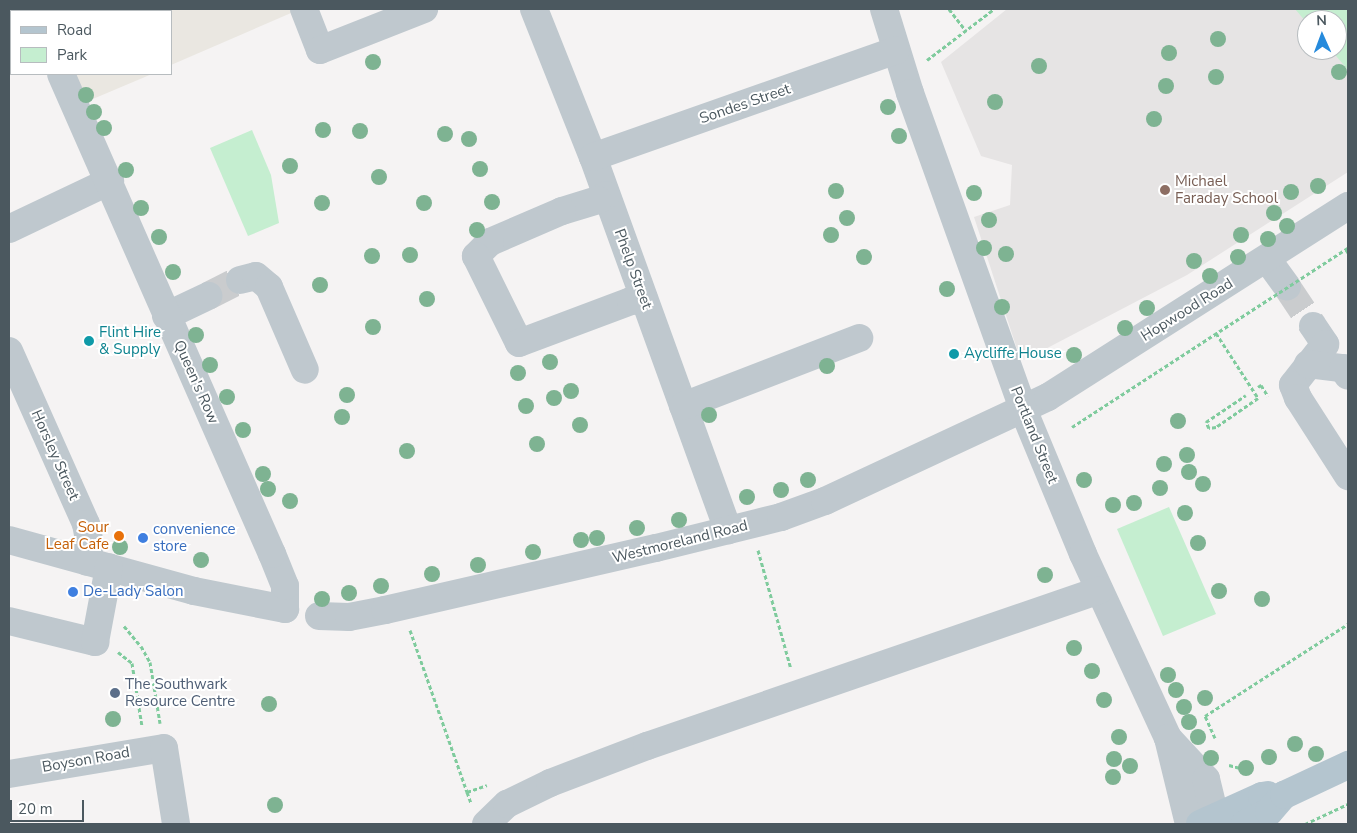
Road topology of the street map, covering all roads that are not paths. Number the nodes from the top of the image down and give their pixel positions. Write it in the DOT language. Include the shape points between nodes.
graph roads {
  1 [pos="304,9"];
  2 [pos="424,9"];
  3 [pos="534,9"];
  4 [pos="884,9"];
  5 [pos="896,50"];
  6 [pos="61,75"];
  7 [pos="593,157"];
  8 [pos="110,181"];
  9 [pos="606,195"];
  10 [pos="1348,206"];
  11 [pos="9,229"];
  12 [pos="1267,259"];
  13 [pos="240,280"];
  14 [pos="1287,287"];
  15 [pos="208,296"];
  16 [pos="644,298"];
  17 [pos="166,316"];
  18 [pos="1313,326"];
  19 [pos="859,338"];
  20 [pos="9,351"];
  21 [pos="1308,364"];
  22 [pos="306,370"];
  23 [pos="1348,376"];
  24 [pos="683,406"];
  25 [pos="1023,409"];
  26 [pos="1348,476"];
  27 [pos="740,527"];
  28 [pos="9,540"];
  29 [pos="98,565"];
  30 [pos="1099,590"];
  31 [pos="319,616"];
  32 [pos="9,621"];
  33 [pos="1168,738"];
  34 [pos="1348,765"];
  35 [pos="9,774"];
  36 [pos="1284,795"];
  37 [pos="1211,822"];
  38 [pos="176,824"];
  39 [pos="486,824"];
  40 [pos="1189,824"];
  41 [pos="1245,824"];
  1 -- 2 [label="street" via="320,50"];
  3 -- 7 [label="street, Phelp Street"];
  4 -- 5 [label="street, Portland Street"];
  5 -- 7 [label="street, Sondes Street"];
  5 -- 25 [label="street, Portland Street"];
  6 -- 8 [label="street, Queen's Row"];
  7 -- 9 [label="street, Phelp Street"];
  8 -- 11 [label="street"];
  8 -- 17 [label="street, Queen's Row"];
  9 -- 16 [label="street, Phelp Street"];
  9 -- 16 [label="street" via="490,242 476,256 518,343"];
  10 -- 12 [label="street, Hopwood Road"];
  12 -- 14 [label="street"];
  12 -- 25 [label="street, Hopwood Road" via="1056,392"];
  13 -- 22 [label="street" via="256,276 269,287"];
  15 -- 17 [label="street"];
  16 -- 24 [label="street, Phelp Street"];
  17 -- 29 [label="street, Queen's Row" via="285,586 285,609 194,591"];
  18 -- 21 [label="street" via="1325,344"];
  19 -- 24 [label="street"];
  20 -- 29 [label="street, Horsley Street" via="86,524"];
  21 -- 23 [label="street" via="1343,368"];
  21 -- 26 [label="street" via="1293,385"];
  24 -- 27 [label="street, Phelp Street"];
  25 -- 27 [label="street, Westmoreland Road" via="825,501"];
  25 -- 30 [label="street, Portland Street"];
  27 -- 31 [label="street, Westmoreland Road" via="402,606 349,617"];
  28 -- 29 [label="street"];
  29 -- 32 [label="street, Horsley Street" via="102,603 95,642"];
  30 -- 33 [label="street, Portland Street"];
  30 -- 39 [label="street" via="724,719 550,783 507,804"];
  33 -- 37 [label="street, Portland Street" via="1206,779"];
  33 -- 40 [label="street, Portland Street"];
  34 -- 36 [label="main road"];
  35 -- 38 [label="street, Boyson Road" via="164,748"];
  36 -- 37 [label="main road" via="1262,796"];
  36 -- 41 [label="main road" via="1269,812"];
}
